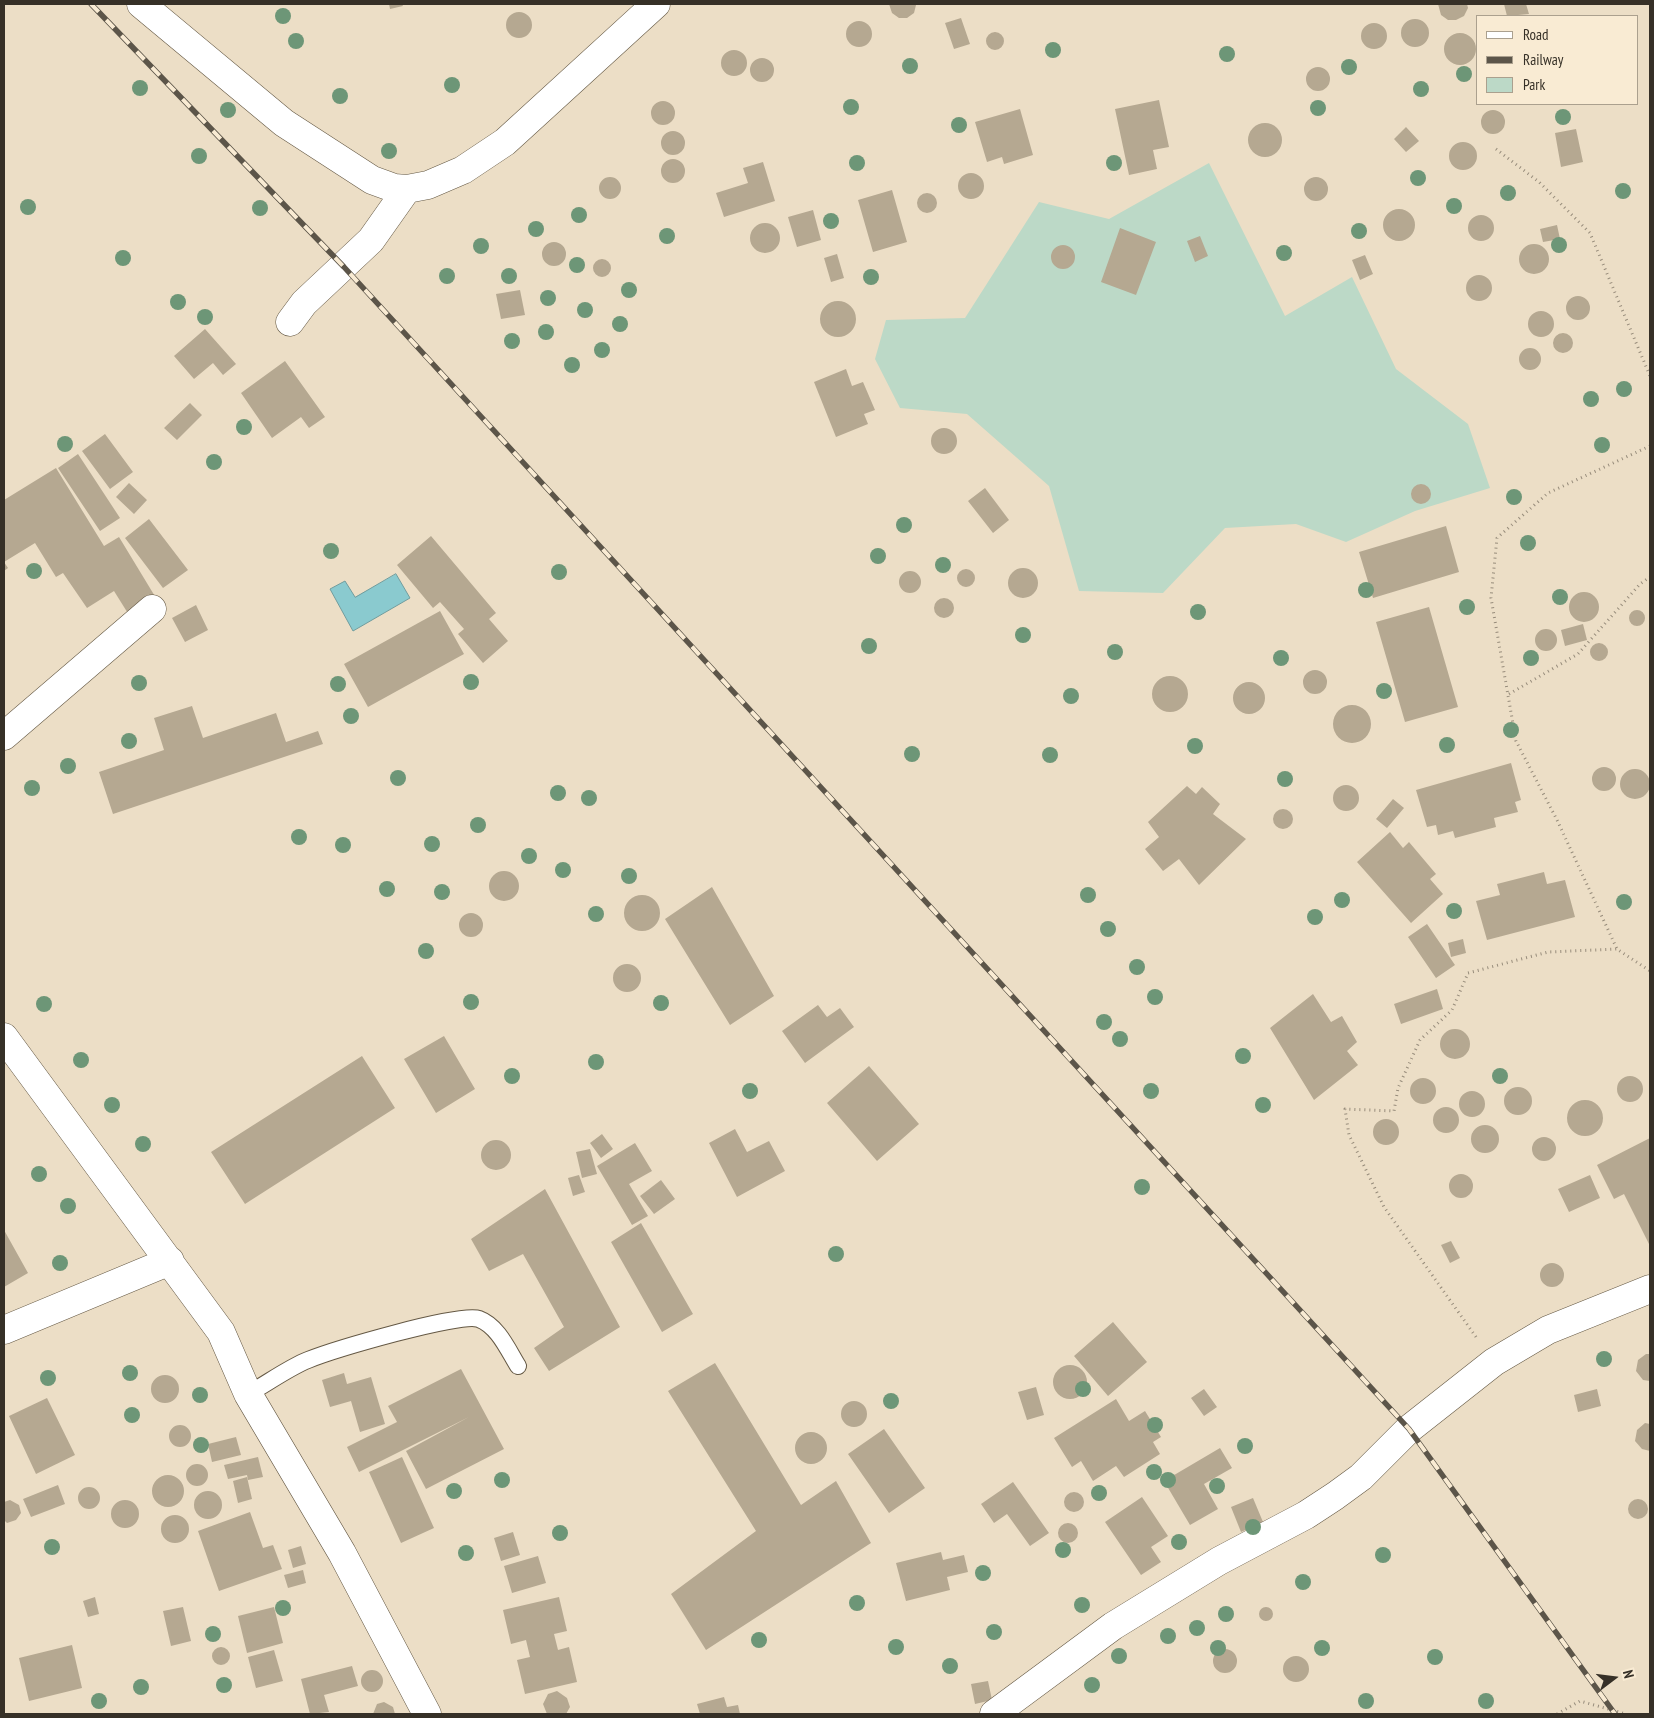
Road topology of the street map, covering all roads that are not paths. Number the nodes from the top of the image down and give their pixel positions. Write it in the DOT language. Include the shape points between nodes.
graph roads {
  1 [pos="141,4"];
  2 [pos="656,4"];
  3 [pos="407,189"];
  4 [pos="290,322"];
  5 [pos="152,609"];
  6 [pos="4,736"];
  7 [pos="4,1037"];
  8 [pos="170,1261"];
  9 [pos="1650,1290"];
  10 [pos="4,1330"];
  11 [pos="518,1366"];
  12 [pos="248,1394"];
  13 [pos="428,1714"];
  14 [pos="994,1714"];
  1 -- 3 [label="street" via="284,123 372,180"];
  2 -- 3 [label="street" via="505,142 463,170 428,185"];
  3 -- 4 [label="street" via="372,240 304,303"];
  5 -- 6 [label="street"];
  7 -- 8 [label="street"];
  8 -- 10 [label="street"];
  8 -- 12 [label="street" via="220,1332"];
  9 -- 14 [label="street" via="1548,1330 1494,1362 1409,1429 1361,1477 1335,1496 1219,1561 1113,1626"];
  11 -- 12 [label="lane" via="487,1323 477,1318 446,1320 308,1360"];
  12 -- 13 [label="street" via="342,1553"];
}
